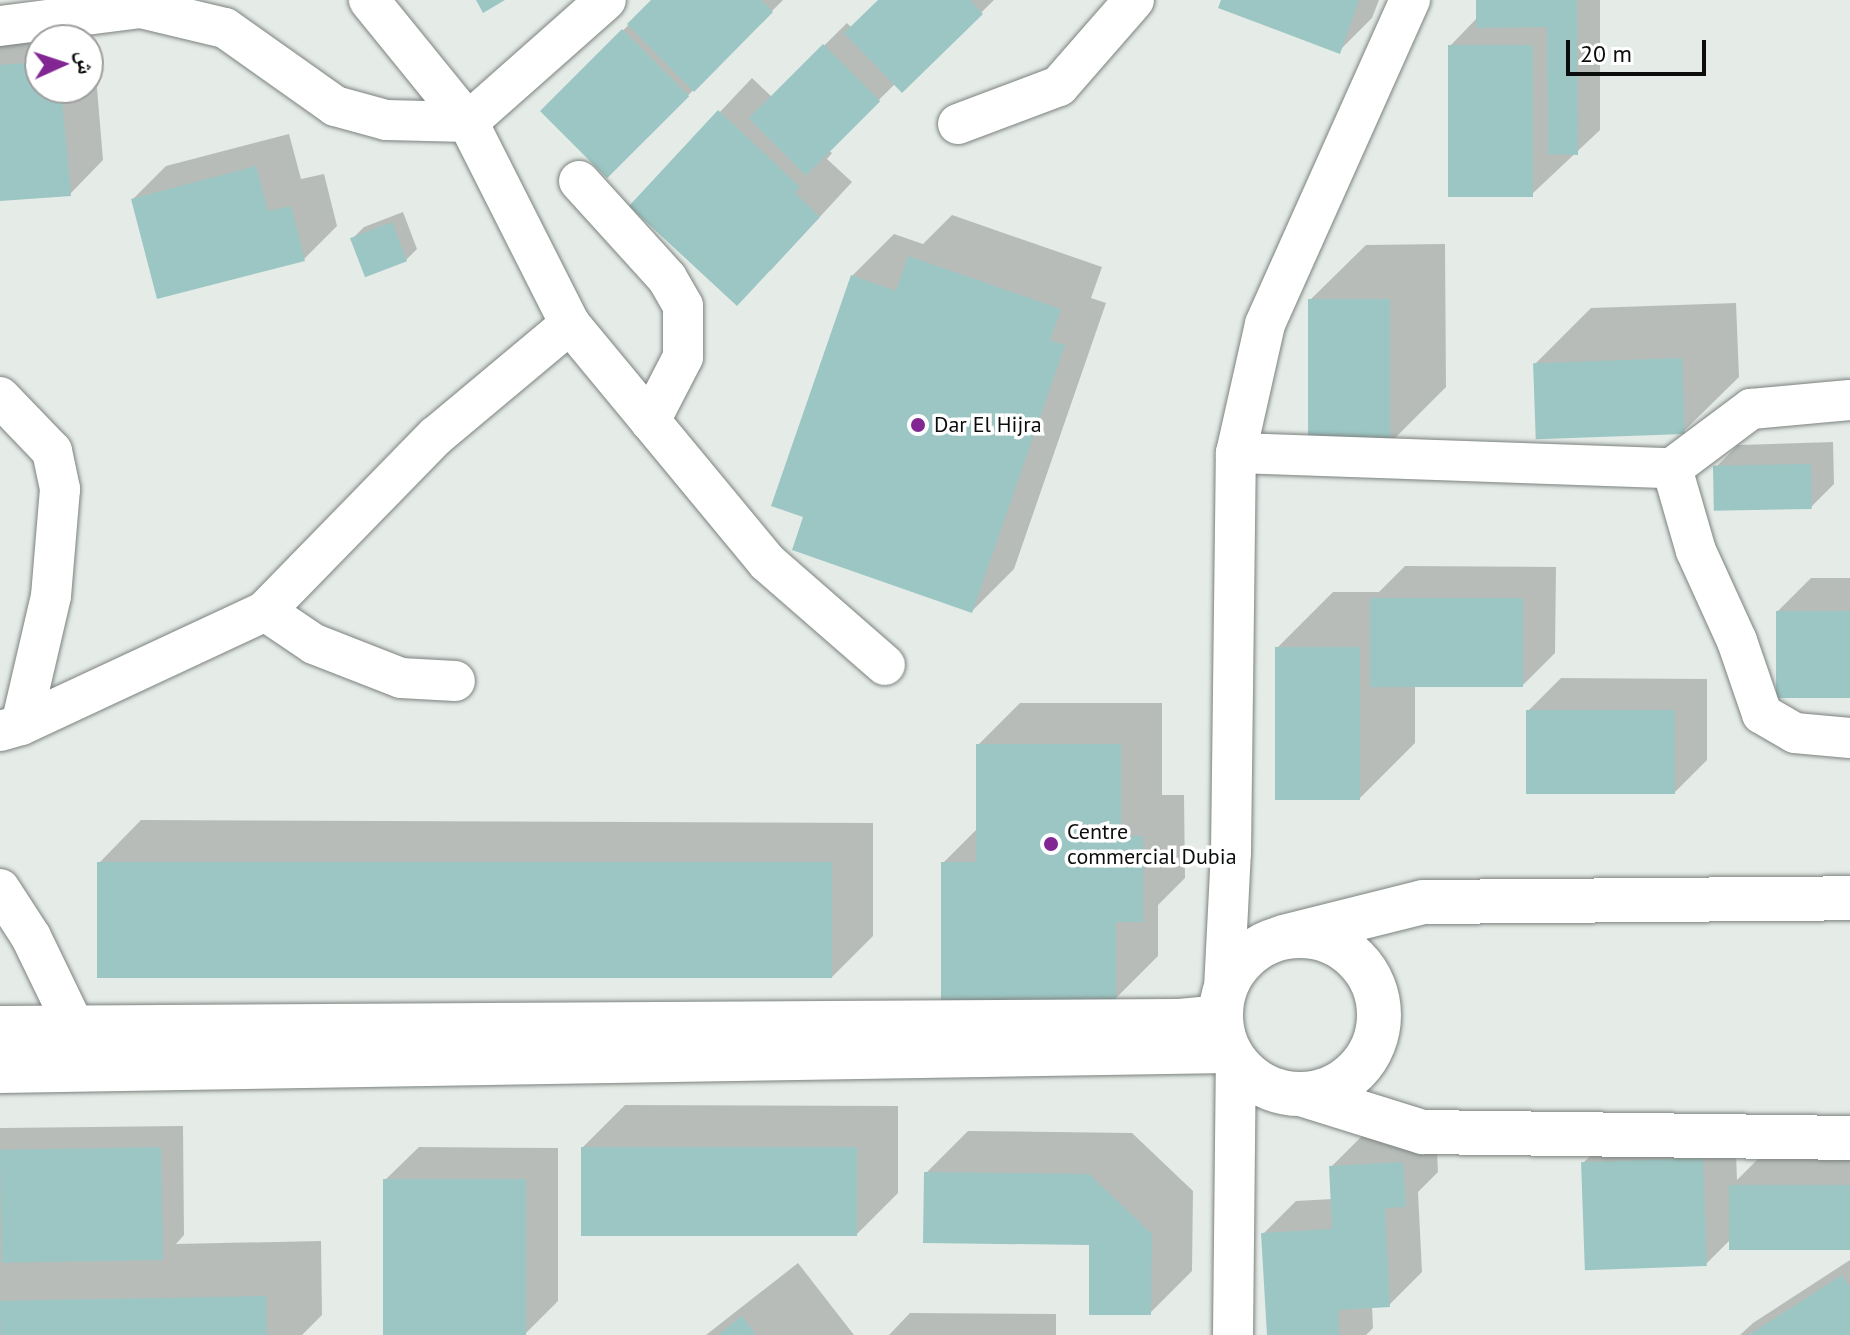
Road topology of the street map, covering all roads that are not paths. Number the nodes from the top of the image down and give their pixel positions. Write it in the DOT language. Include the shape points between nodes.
graph roads {
  1 [pos="369,0"];
  2 [pos="606,0"];
  3 [pos="1134,0"];
  4 [pos="1410,0"];
  5 [pos="0,26"];
  6 [pos="468,122"];
  7 [pos="958,124"];
  8 [pos="579,181"];
  9 [pos="570,324"];
  10 [pos="0,397"];
  11 [pos="1850,400"];
  12 [pos="650,421"];
  13 [pos="1236,453"];
  14 [pos="1672,468"];
  15 [pos="265,611"];
  16 [pos="885,665"];
  17 [pos="455,681"];
  18 [pos="10,728"];
  19 [pos="1850,738"];
  20 [pos="0,889"];
  21 [pos="1850,898"];
  22 [pos="1283,937"];
  23 [pos="74,1026"];
  24 [pos="0,1028"];
  25 [pos="1227,1030"];
  26 [pos="0,1071"];
  27 [pos="1304,1095"];
  28 [pos="1850,1138"];
  29 [pos="1233,1335"];
  1 -- 6 [label="street"];
  2 -- 6 [label="street"];
  3 -- 7 [label="street" via="1059,86"];
  4 -- 13 [label="street" via="1265,324"];
  5 -- 6 [label="street" via="141,8 225,28 335,106 386,120"];
  6 -- 9 [label="street"];
  8 -- 12 [label="street" via="667,278 683,306 683,357"];
  9 -- 12 [label="street"];
  9 -- 15 [label="street" via="436,436"];
  10 -- 18 [label="street" via="52,451 60,489 51,596"];
  11 -- 14 [label="street" via="1751,409"];
  12 -- 16 [label="street" via="768,563"];
  13 -- 14 [label="street"];
  13 -- 25 [label="street"];
  14 -- 19 [label="street" via="1696,551 1737,641 1762,714 1795,733"];
  15 -- 17 [label="street" via="314,644 401,678"];
  15 -- 18 [label="street"];
  20 -- 23 [label="street" via="31,937"];
  21 -- 22 [label="street" via="1423,902"];
  22 -- 25 [label="street" via="1257,947 1237,965"];
  22 -- 27 [label="street" via="1309,935 1356,958 1371,979 1379,1004 1378,1031 1369,1055 1329,1090"];
  23 -- 24 [label="street"];
  23 -- 25 [label="street" via="1180,1021"];
  25 -- 26 [label="street"];
  25 -- 27 [label="street" via="1255,1081 1278,1092"];
  25 -- 29 [label="street"];
  27 -- 28 [label="street" via="1423,1132"];
}
